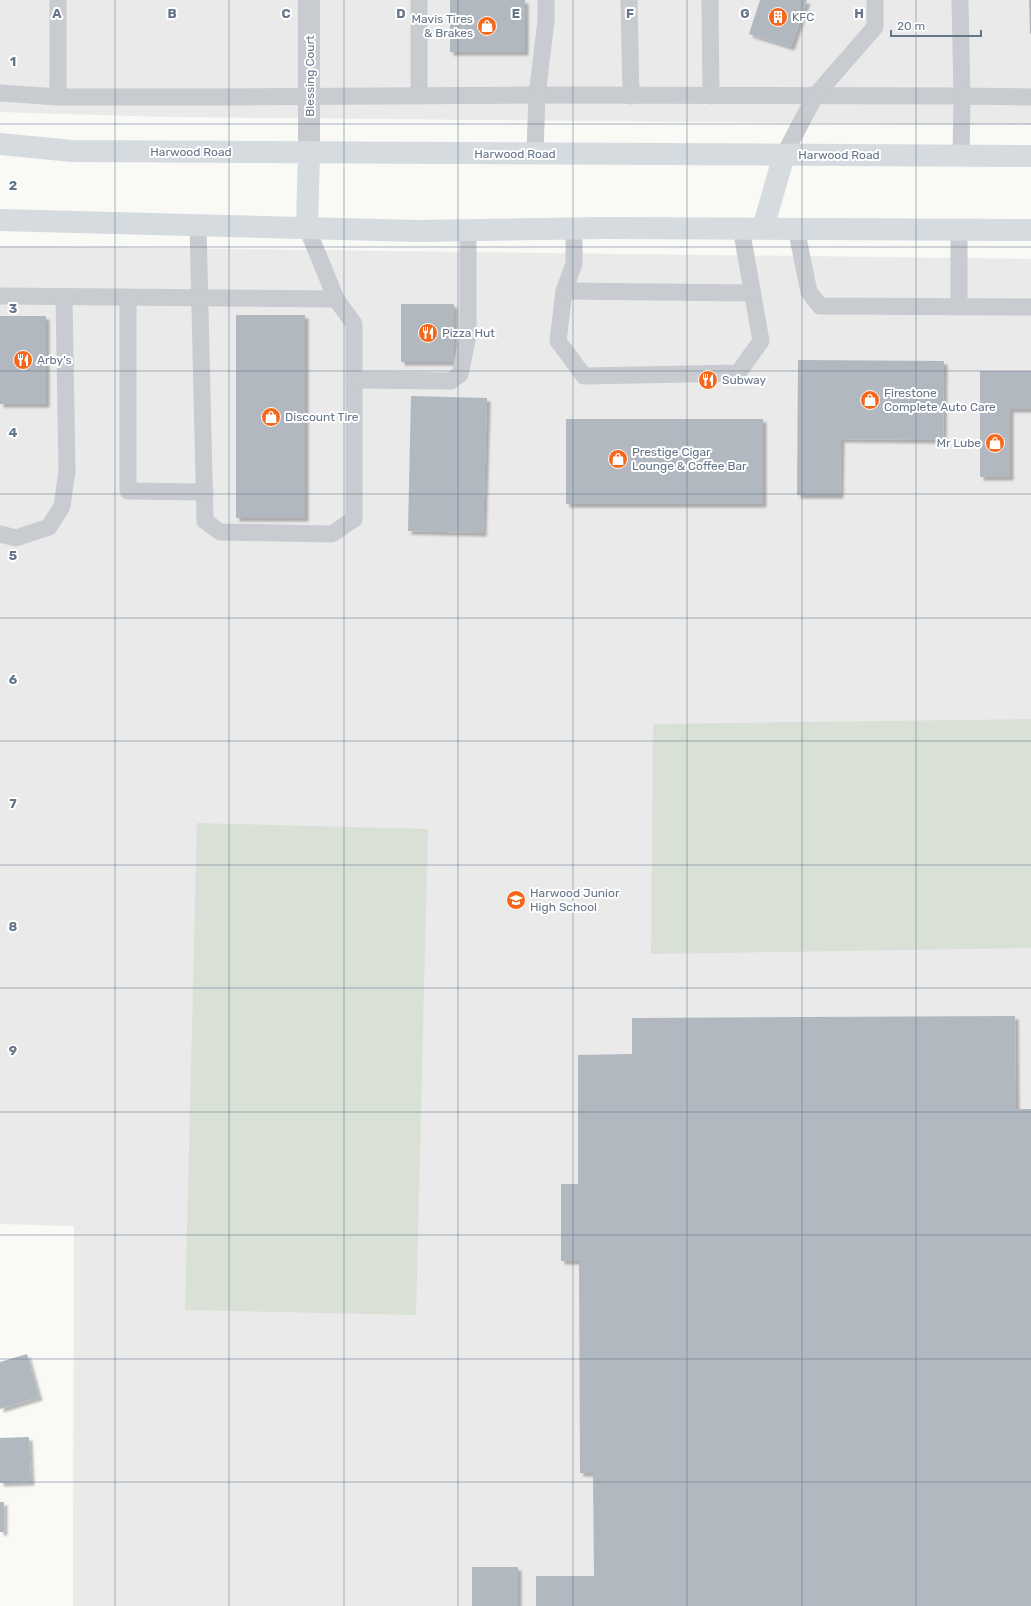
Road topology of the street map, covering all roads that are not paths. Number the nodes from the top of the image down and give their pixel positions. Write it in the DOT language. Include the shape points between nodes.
graph roads {
  1 [pos="58,0"];
  2 [pos="309,0"];
  3 [pos="419,0"];
  4 [pos="546,0"];
  5 [pos="629,0"];
  6 [pos="710,0"];
  7 [pos="875,0"];
  8 [pos="960,0"];
  9 [pos="0,93"];
  10 [pos="537,95"];
  11 [pos="419,96"];
  12 [pos="631,96"];
  13 [pos="711,96"];
  14 [pos="815,96"];
  15 [pos="962,96"];
  16 [pos="58,97"];
  17 [pos="310,97"];
  18 [pos="1031,97"];
  19 [pos="0,144"];
  20 [pos="309,152"];
  21 [pos="535,153"];
  22 [pos="784,155"];
  23 [pos="960,156"];
  24 [pos="1031,156"];
  25 [pos="0,220"];
  26 [pos="198,225"];
  27 [pos="306,228"];
  28 [pos="574,228"];
  29 [pos="741,228"];
  30 [pos="763,228"];
  31 [pos="796,228"];
  32 [pos="959,229"];
  33 [pos="468,230"];
  34 [pos="1031,230"];
  35 [pos="564,291"];
  36 [pos="752,293"];
  37 [pos="0,296"];
  38 [pos="64,297"];
  39 [pos="128,297"];
  40 [pos="201,297"];
  41 [pos="336,299"];
  42 [pos="959,307"];
  43 [pos="1031,307"];
  44 [pos="354,380"];
  45 [pos="205,492"];
  46 [pos="0,534"];
  1 -- 16 [label="lane"];
  2 -- 17 [label="street, Blessing Court"];
  3 -- 11 [label="lane"];
  4 -- 10 [label="lane"];
  5 -- 12 [label="lane"];
  6 -- 13 [label="lane"];
  7 -- 14 [label="lane" via="875,27"];
  8 -- 15 [label="lane"];
  9 -- 16 [label="lane"];
  10 -- 11 [label="lane"];
  10 -- 12 [label="lane"];
  10 -- 21 [label="lane"];
  11 -- 17 [label="lane"];
  12 -- 13 [label="lane"];
  13 -- 14 [label="lane"];
  14 -- 15 [label="lane"];
  14 -- 22 [label="lane"];
  15 -- 18 [label="lane"];
  15 -- 23 [label="lane"];
  16 -- 17 [label="lane"];
  17 -- 20 [label="street, Blessing Court"];
  19 -- 20 [label="main road, Harwood Road" via="72,151"];
  20 -- 21 [label="main road, Harwood Road"];
  20 -- 27 [label="main road"];
  21 -- 22 [label="main road, Harwood Road"];
  22 -- 23 [label="main road, Harwood Road"];
  22 -- 30 [label="main road"];
  23 -- 24 [label="main road, Harwood Road"];
  25 -- 26 [label="main road"];
  26 -- 27 [label="main road"];
  26 -- 40 [label="lane"];
  27 -- 33 [label="main road"];
  27 -- 41 [label="lane"];
  28 -- 29 [label="main road"];
  28 -- 33 [label="main road"];
  28 -- 35 [label="lane" via="574,264"];
  29 -- 30 [label="main road"];
  29 -- 36 [label="lane"];
  30 -- 31 [label="main road"];
  31 -- 32 [label="main road"];
  31 -- 42 [label="lane" via="809,292 820,306"];
  32 -- 34 [label="main road"];
  32 -- 42 [label="lane"];
  33 -- 44 [label="lane" via="468,336 460,374 451,381"];
  35 -- 36 [label="lane"];
  35 -- 36 [label="lane" via="558,341 584,376 738,373 761,341"];
  37 -- 38 [label="lane"];
  38 -- 39 [label="lane"];
  38 -- 46 [label="lane" via="67,471 62,506 49,527 16,538"];
  39 -- 40 [label="lane"];
  39 -- 45 [label="lane" via="128,491"];
  40 -- 41 [label="lane"];
  40 -- 45 [label="lane"];
  41 -- 44 [label="lane" via="354,324"];
  42 -- 43 [label="lane"];
  44 -- 45 [label="lane" via="354,519 332,534 220,532 205,521"];
}
